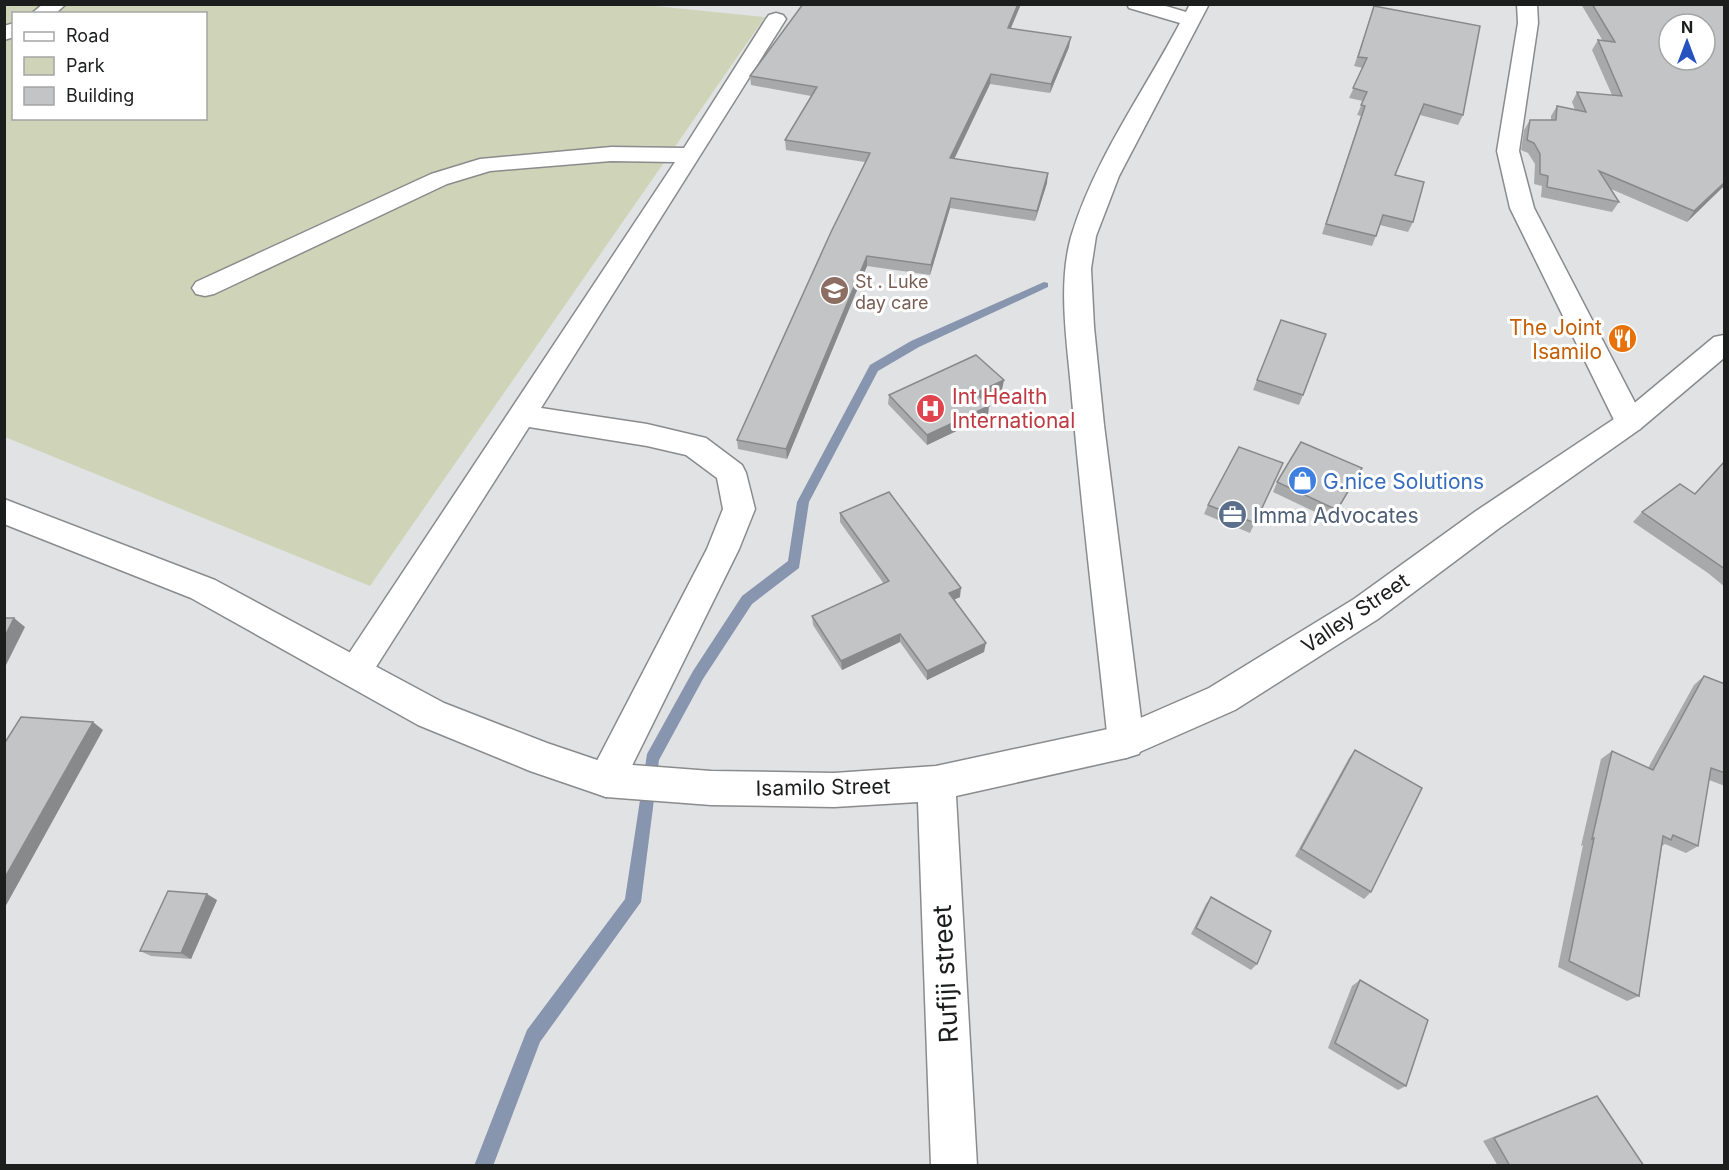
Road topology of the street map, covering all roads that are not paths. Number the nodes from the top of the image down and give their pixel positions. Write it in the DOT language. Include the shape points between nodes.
graph roads {
  1 [pos="57,4"];
  2 [pos="1136,4"];
  3 [pos="1527,4"];
  4 [pos="44,12"];
  5 [pos="1196,12"];
  6 [pos="776,19"];
  7 [pos="691,155"];
  8 [pos="205,288"];
  9 [pos="1725,344"];
  10 [pos="522,416"];
  11 [pos="1630,422"];
  12 [pos="4,511"];
  13 [pos="355,670"];
  14 [pos="1126,742"];
  15 [pos="606,780"];
  16 [pos="936,783"];
  17 [pos="954,1166"];
  1 -- 4 [label="main road"];
  2 -- 5 [label="main road"];
  3 -- 11 [label="main road" via="1528,23 1508,151 1522,208"];
  5 -- 14 [label="main road" via="1108,173 1083,238 1078,296"];
  6 -- 7 [label="main road"];
  7 -- 8 [label="main road" via="611,154 488,164 379,205"];
  7 -- 10 [label="main road"];
  9 -- 11 [label="main road, Valley Street"];
  10 -- 13 [label="main road"];
  10 -- 15 [label="main road" via="695,446 731,473 739,509 723,549"];
  11 -- 14 [label="main road, Valley Street" via="1366,609 1222,699"];
  12 -- 13 [label="main road, Isamilo Street" via="203,589"];
  13 -- 15 [label="main road, Isamilo Street" via="431,714"];
  14 -- 16 [label="main road, Valley Street"];
  15 -- 16 [label="main road, Isamilo Street" via="711,788 834,790"];
  16 -- 17 [label="main road, Rufiji street"];
}
